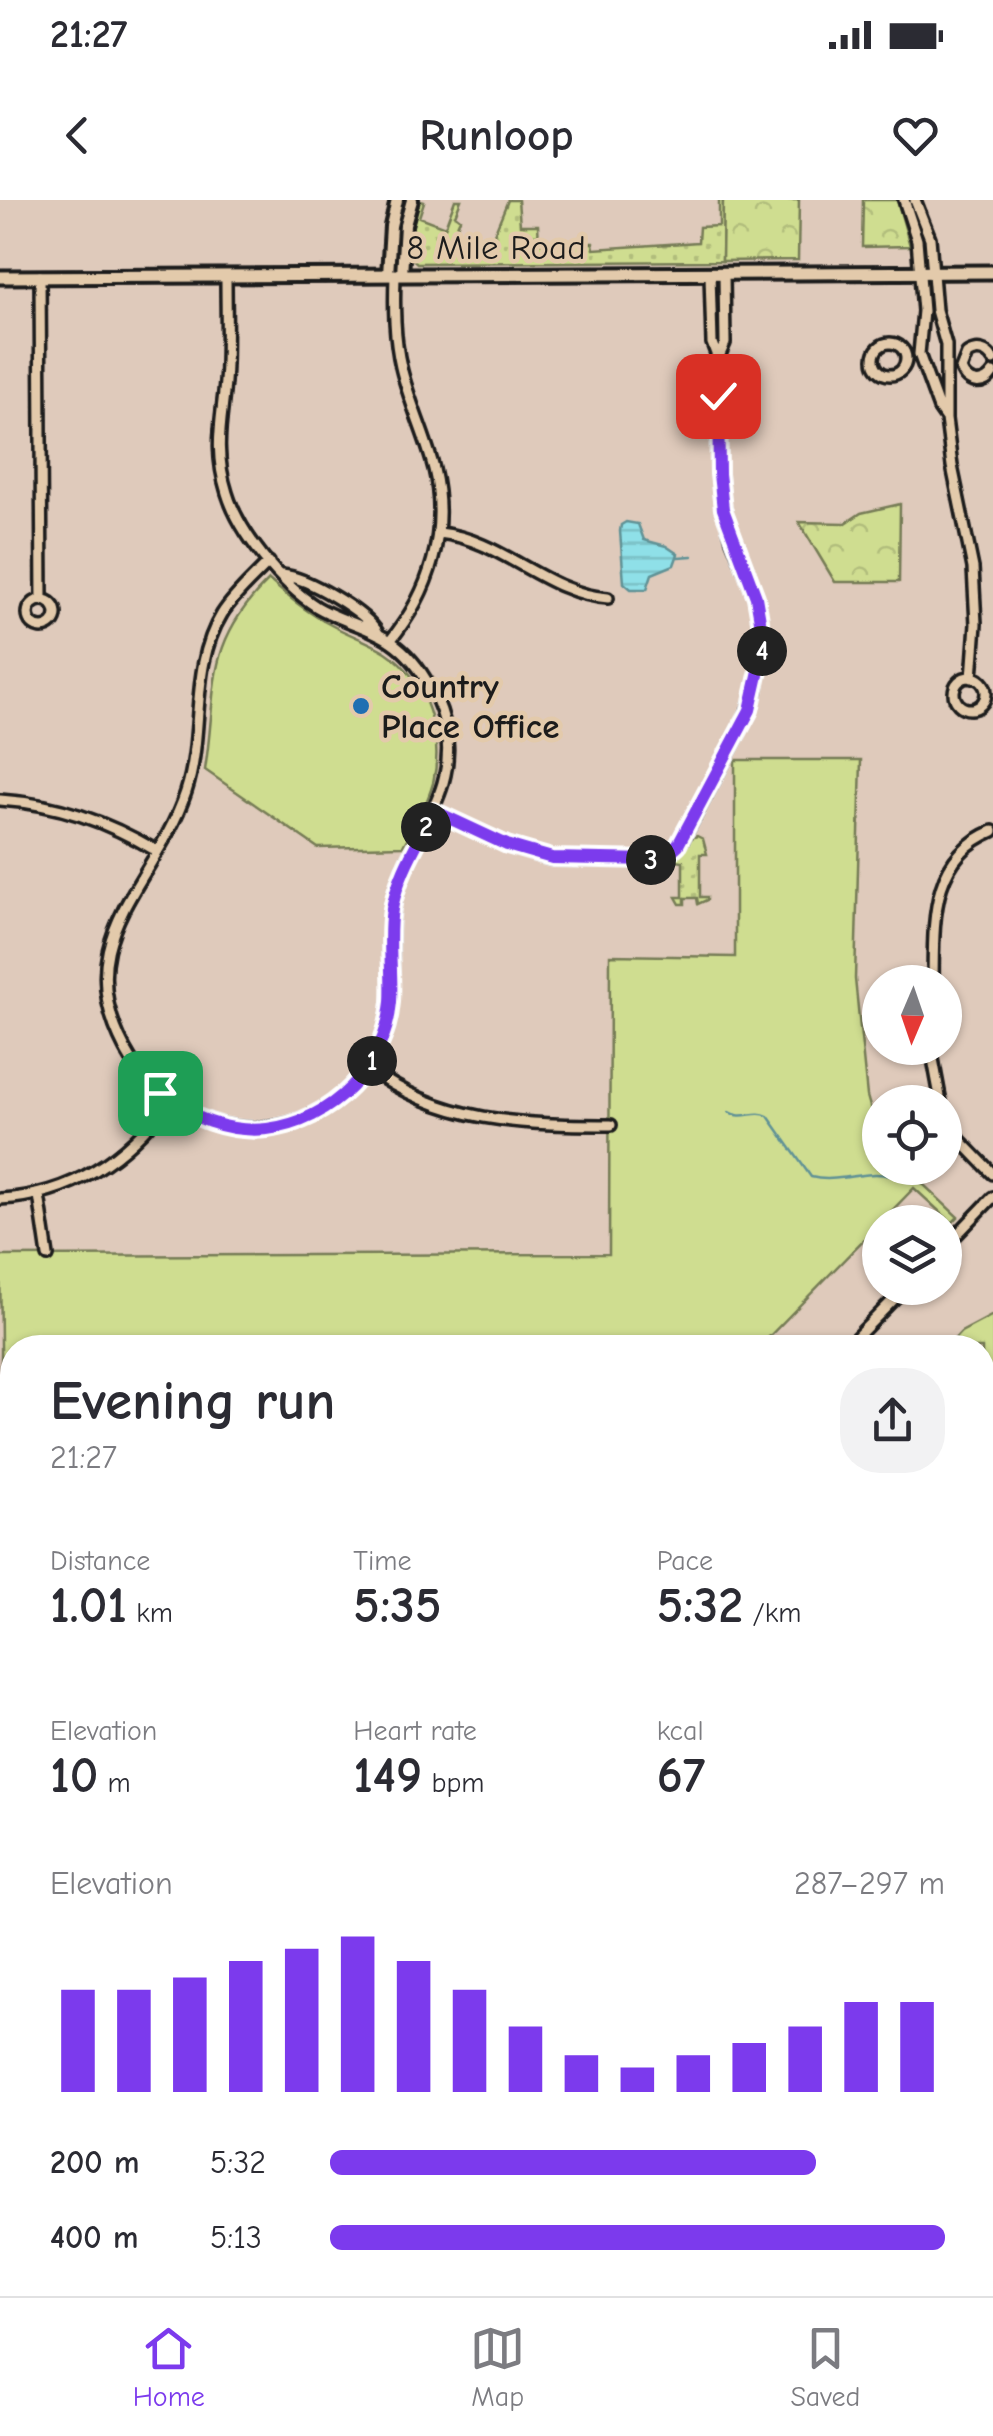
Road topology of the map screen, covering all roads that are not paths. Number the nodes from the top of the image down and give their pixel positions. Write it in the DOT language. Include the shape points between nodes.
graph roads {
  1 [pos="397,200"];
  2 [pos="412,200"];
  3 [pos="904,200"];
  4 [pos="915,200"];
  5 [pos="926,271"];
  6 [pos="993,272"];
  7 [pos="710,274"];
  8 [pos="724,274"];
  9 [pos="395,275"];
  10 [pos="40,276"];
  11 [pos="0,277"];
  12 [pos="226,277"];
  13 [pos="919,354"];
  14 [pos="906,356"];
  15 [pos="718,358"];
  16 [pos="993,360"];
  17 [pos="948,369"];
  18 [pos="962,369"];
  19 [pos="993,372"];
  20 [pos="946,418"];
  21 [pos="439,533"];
  22 [pos="269,562"];
  23 [pos="282,574"];
  24 [pos="608,598"];
  25 [pos="42,600"];
  26 [pos="378,633"];
  27 [pos="390,641"];
  28 [pos="972,678"];
  29 [pos="0,800"];
  30 [pos="434,811"];
  31 [pos="993,830"];
  32 [pos="157,850"];
  33 [pos="934,965"];
  34 [pos="368,1068"];
  35 [pos="169,1101"];
  36 [pos="611,1125"];
  37 [pos="962,1142"];
  38 [pos="993,1174"];
  39 [pos="39,1195"];
  40 [pos="993,1197"];
  41 [pos="0,1199"];
  42 [pos="962,1229"];
  43 [pos="48,1256"];
  44 [pos="888,1305"];
  45 [pos="859,1335"];
  1 -- 9 [label="street" via="391,226"];
  2 -- 9 [label="street"];
  3 -- 5 [label="street"];
  4 -- 5 [label="street" via="928,233"];
  5 -- 6 [label="main road, 8 Mile Road"];
  5 -- 8 [label="main road, 8 Mile Road"];
  5 -- 13 [label="street"];
  5 -- 17 [label="street"];
  7 -- 8 [label="main road, 8 Mile Road"];
  7 -- 9 [label="main road, 8 Mile Road"];
  7 -- 15 [label="street"];
  8 -- 15 [label="street" via="725,343"];
  9 -- 12 [label="main road, 8 Mile Road"];
  9 -- 21 [label="street" via="398,352 434,472"];
  10 -- 11 [label="main road, 8 Mile Road"];
  10 -- 12 [label="main road, 8 Mile Road"];
  10 -- 25 [label="street"];
  12 -- 22 [label="street" via="221,471 233,510"];
  13 -- 14 [label="street"];
  13 -- 20 [label="street"];
  15 -- 30 [label="street" via="719,478 725,518 758,608 762,652 750,710 678,845 652,860 566,860 526,852"];
  16 -- 18 [label="street" via="976,350 966,354"];
  17 -- 18 [label="street"];
  17 -- 20 [label="street"];
  18 -- 19 [label="street" via="976,383"];
  20 -- 28 [label="street" via="973,568"];
  21 -- 24 [label="street" via="485,546 574,593"];
  21 -- 27 [label="street" via="418,601"];
  22 -- 23 [label="street"];
  22 -- 32 [label="street" via="212,634 192,773"];
  23 -- 26 [label="street" via="348,606"];
  23 -- 26 [label="street" via="319,608"];
  26 -- 27 [label="street"];
  27 -- 30 [label="street" via="420,672 443,717 447,761"];
  29 -- 32 [label="street" via="88,816"];
  30 -- 34 [label="street" via="394,899 388,1020"];
  31 -- 33 [label="street" via="962,850 941,883"];
  32 -- 35 [label="street" via="117,921 107,983 125,1047"];
  34 -- 35 [label="street" via="324,1108 278,1127 229,1127"];
  34 -- 36 [label="street" via="426,1102 478,1118"];
  35 -- 39 [label="street" via="120,1155"];
  37 -- 38 [label="street"];
  39 -- 41 [label="street"];
  39 -- 43 [label="street"];
  40 -- 42 [label="street"];
  44 -- 45 [label="street"];
}
